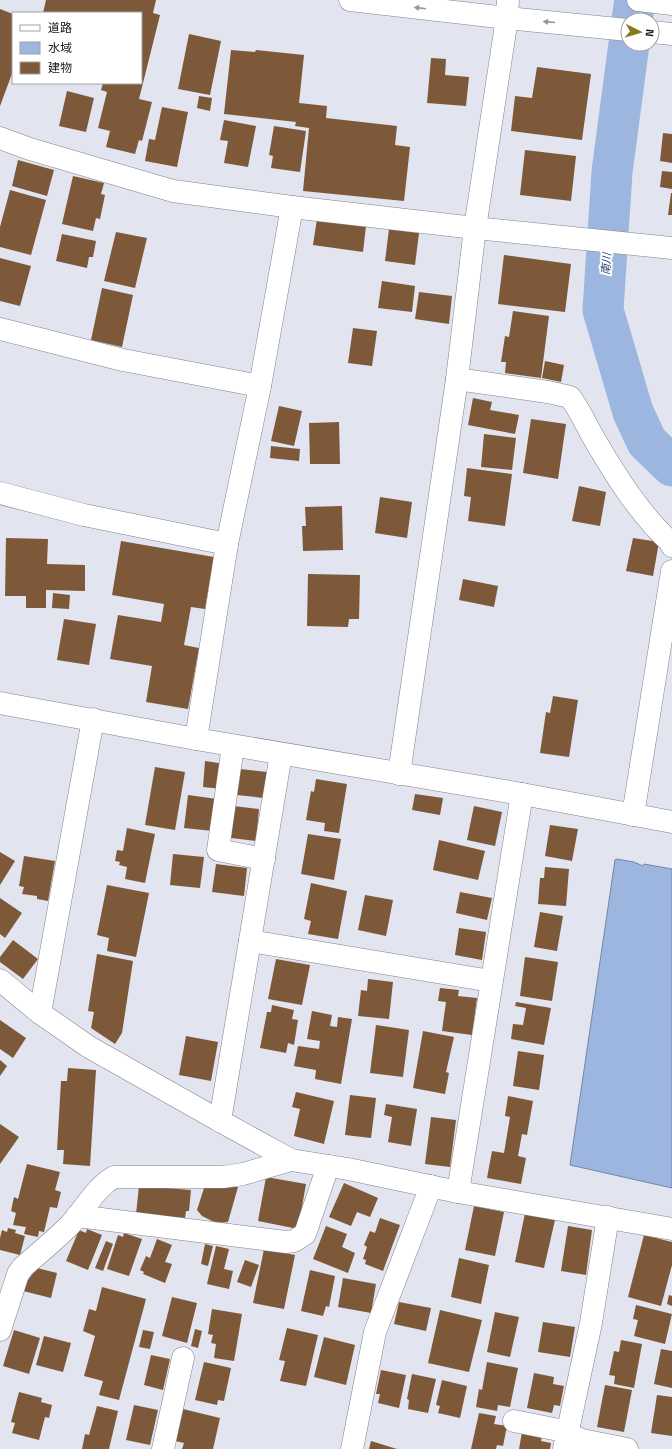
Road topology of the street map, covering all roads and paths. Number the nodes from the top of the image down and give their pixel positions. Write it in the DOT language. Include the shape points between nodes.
graph roads {
  1 [pos="350,0"];
  2 [pos="507,9"];
  3 [pos="620,29"];
  4 [pos="660,33"];
  5 [pos="672,34"];
  6 [pos="0,138"];
  7 [pos="292,207"];
  8 [pos="475,228"];
  9 [pos="672,248"];
  10 [pos="0,329"];
  11 [pos="457,379"];
  12 [pos="260,386"];
  13 [pos="0,493"];
  14 [pos="227,544"];
  15 [pos="672,546"];
  16 [pos="672,571"];
  17 [pos="0,702"];
  18 [pos="93,719"];
  19 [pos="196,739"];
  20 [pos="233,746"];
  21 [pos="281,754"];
  22 [pos="399,774"];
  23 [pos="522,794"];
  24 [pos="633,816"];
  25 [pos="672,822"];
  26 [pos="264,859"];
  27 [pos="250,941"];
  28 [pos="0,980"];
  29 [pos="491,981"];
  30 [pos="40,1013"];
  31 [pos="220,1121"];
  32 [pos="291,1160"];
  33 [pos="328,1166"];
  34 [pos="431,1186"];
  35 [pos="458,1192"];
  36 [pos="77,1216"];
  37 [pos="608,1217"];
  38 [pos="672,1229"];
  39 [pos="0,1330"];
  40 [pos="184,1358"];
  41 [pos="514,1421"];
  42 [pos="566,1441"];
  43 [pos="163,1449"];
  44 [pos="352,1449"];
  45 [pos="627,1449"];
  2 -- 1 [label="street, one-way"];
  3 -- 2 [label="street, one-way" via="588,26"];
  2 -- 8 [label="street"];
  4 -- 5 [label="street"];
  6 -- 7 [label="street" via="173,191"];
  7 -- 8 [label="street"];
  7 -- 12 [label="street"];
  8 -- 9 [label="street"];
  8 -- 11 [label="street"];
  10 -- 12 [label="street" via="123,360"];
  11 -- 15 [label="street" via="570,397 636,504"];
  11 -- 22 [label="street"];
  12 -- 14 [label="street"];
  13 -- 14 [label="street" via="84,515"];
  14 -- 19 [label="street"];
  16 -- 24 [label="street"];
  17 -- 18 [label="street"];
  18 -- 19 [label="street"];
  18 -- 30 [label="street"];
  19 -- 20 [label="street"];
  20 -- 21 [label="street"];
  20 -- 26 [label="street" via="218,850"];
  21 -- 22 [label="street"];
  21 -- 26 [label="street"];
  22 -- 23 [label="street"];
  23 -- 24 [label="street"];
  23 -- 29 [label="street"];
  24 -- 25 [label="street"];
  26 -- 27 [label="street"];
  27 -- 29 [label="street"];
  27 -- 31 [label="street"];
  28 -- 30 [label="street"];
  29 -- 35 [label="street"];
  30 -- 31 [label="street" via="89,1046"];
  31 -- 32 [label="street"];
  32 -- 33 [label="street"];
  32 -- 36 [label="street" via="223,1177 114,1176 89,1200"];
  33 -- 34 [label="street"];
  33 -- 36 [label="street" via="305,1234 294,1241"];
  34 -- 35 [label="street"];
  34 -- 44 [label="street" via="375,1332"];
  35 -- 37 [label="street"];
  36 -- 39 [label="street" via="18,1274"];
  37 -- 38 [label="street"];
  37 -- 42 [label="street" via="591,1323"];
  40 -- 43 [label="street"];
  41 -- 42 [label="street"];
  42 -- 45 [label="street" via="574,1437"];
}
